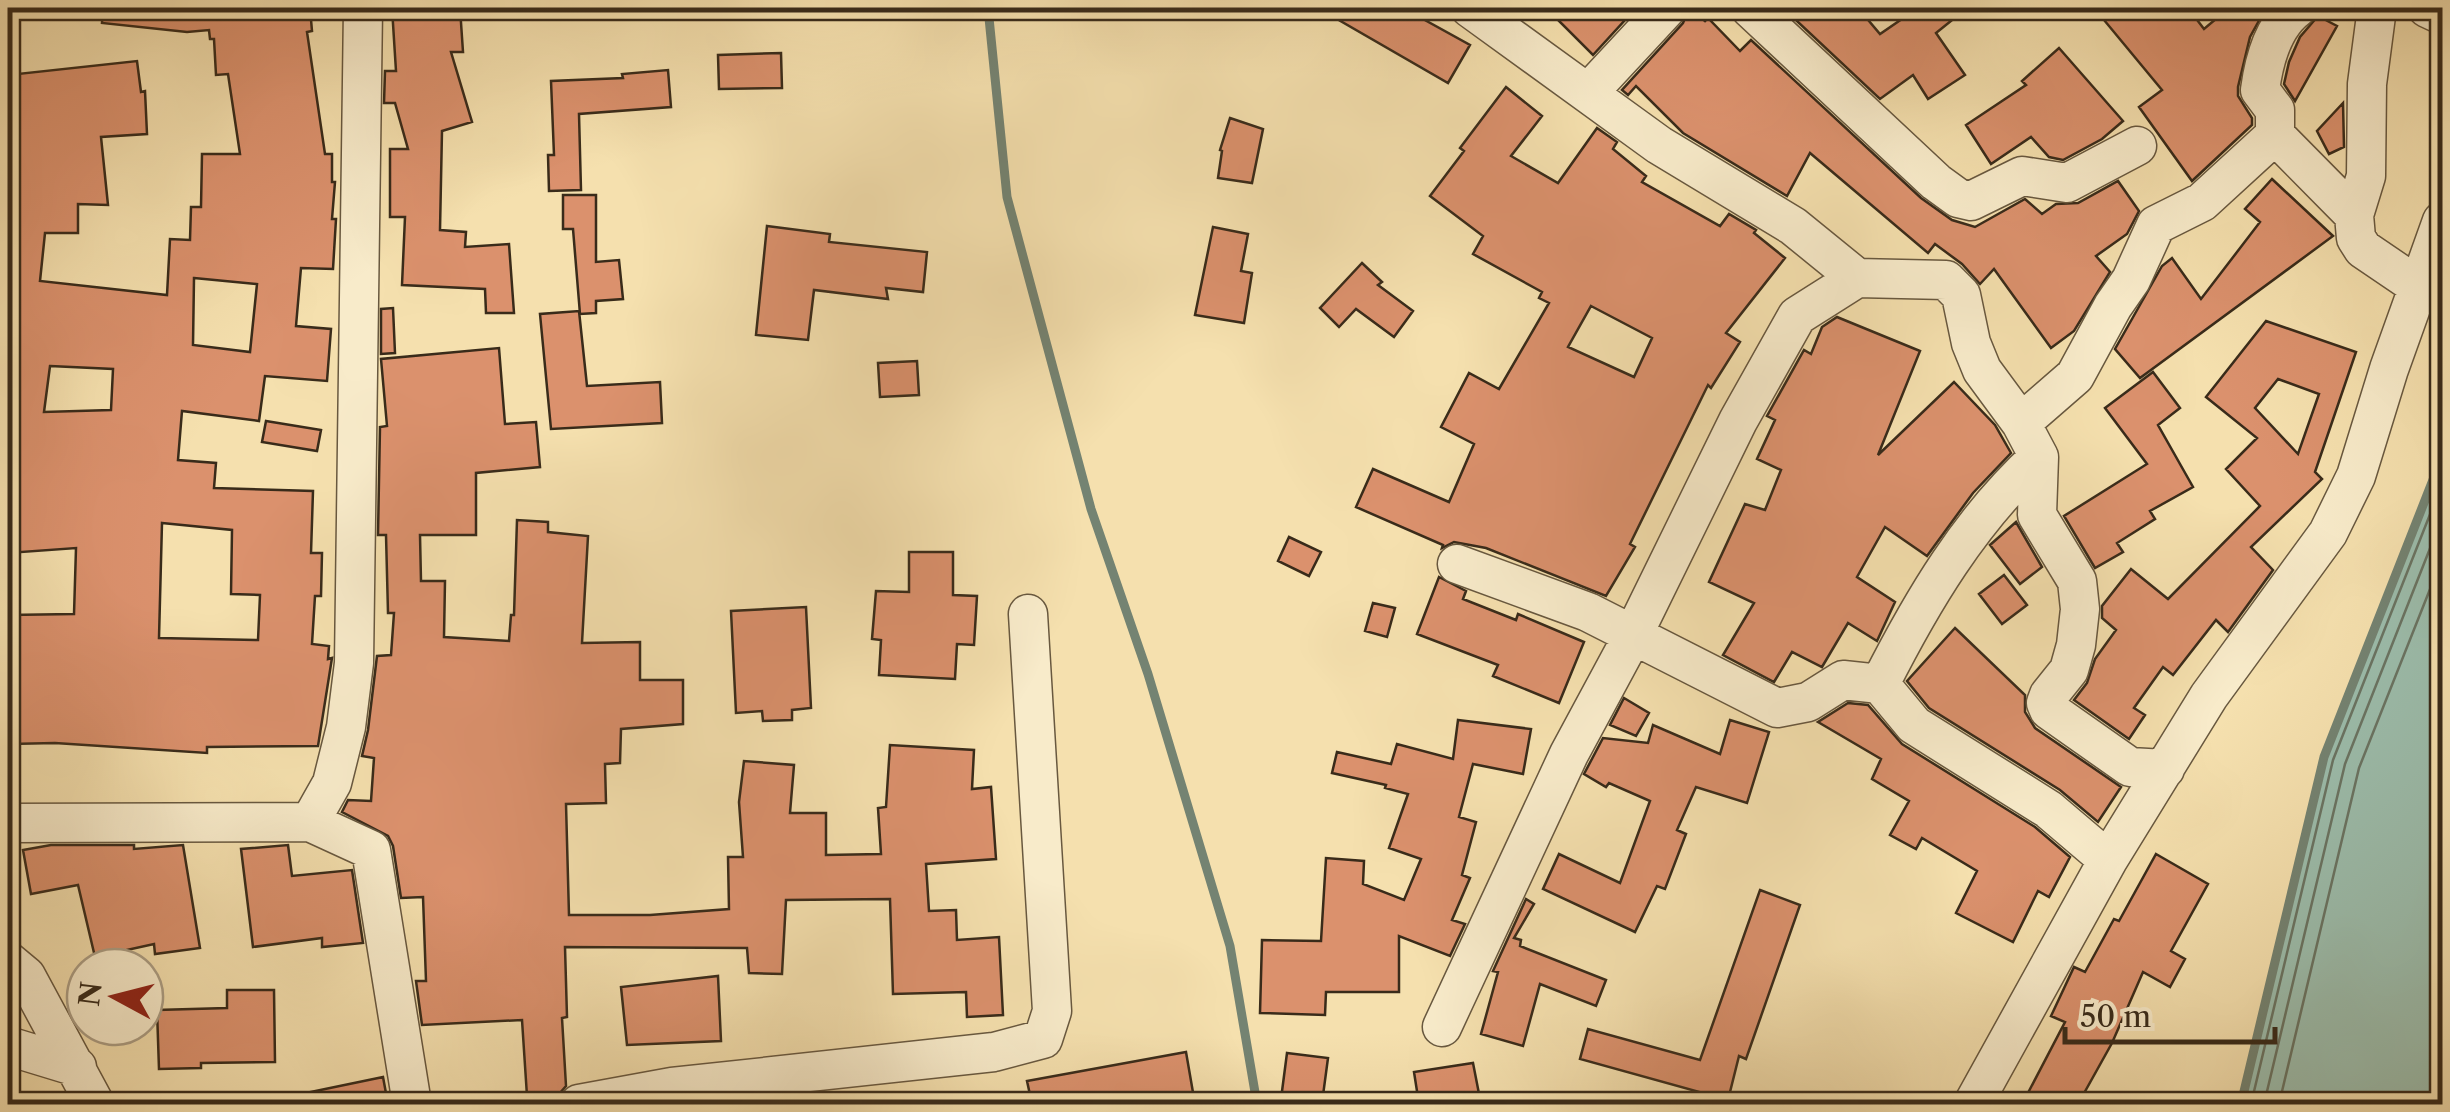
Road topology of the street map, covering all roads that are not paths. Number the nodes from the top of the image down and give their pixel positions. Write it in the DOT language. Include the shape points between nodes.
graph roads {
  1 [pos="363,8"];
  2 [pos="1470,8"];
  3 [pos="1667,8"];
  4 [pos="1750,8"];
  5 [pos="2297,8"];
  6 [pos="2377,8"];
  7 [pos="2427,8"];
  8 [pos="2442,15"];
  9 [pos="1588,93"];
  10 [pos="2275,135"];
  11 [pos="2137,146"];
  12 [pos="2354,215"];
  13 [pos="2442,222"];
  14 [pos="1856,278"];
  15 [pos="2419,287"];
  16 [pos="2021,423"];
  17 [pos="2039,457"];
  18 [pos="1457,564"];
  19 [pos="1028,614"];
  20 [pos="1632,637"];
  21 [pos="1880,684"];
  22 [pos="2165,770"];
  23 [pos="310,822"];
  24 [pos="8,824"];
  25 [pos="2108,860"];
  26 [pos="8,961"];
  27 [pos="1442,1027"];
  28 [pos="8,1046"];
  29 [pos="77,1067"];
  30 [pos="96,1104"];
  31 [pos="412,1104"];
  32 [pos="579,1104"];
  33 [pos="1973,1104"];
  1 -- 23 [label="street" via="354,663 332,783"];
  2 -- 9 [label="street"];
  3 -- 9 [label="street"];
  4 -- 11 [label="street" via="1958,198 1971,201 2022,176 2067,183"];
  5 -- 10 [label="street" via="2283,19 2263,68 2260,90 2276,110"];
  6 -- 12 [label="street" via="2367,84 2366,176"];
  7 -- 8 [label="street"];
  9 -- 14 [label="street" via="1793,226"];
  10 -- 12 [label="street"];
  10 -- 16 [label="street" via="2202,202 2156,225 2075,376"];
  12 -- 15 [label="street" via="2363,249"];
  13 -- 15 [label="street"];
  14 -- 16 [label="street" via="1946,280 1961,294 1982,370"];
  14 -- 20 [label="street" via="1797,316"];
  15 -- 22 [label="street" via="2356,476 2328,534 2209,696"];
  16 -- 17 [label="street"];
  17 -- 21 [label="street" via="1992,502 1933,586"];
  17 -- 22 [label="street" via="2037,515 2077,581 2080,609 2069,670 2049,695 2049,710 2130,767"];
  18 -- 20 [label="street" via="1588,612"];
  19 -- 32 [label="street" via="1052,1011 1043,1039 994,1052 672,1087"];
  20 -- 21 [label="street" via="1777,708 1808,702 1843,680"];
  20 -- 27 [label="street" via="1569,754"];
  21 -- 25 [label="street" via="1914,725 2048,809"];
  22 -- 25 [label="street"];
  23 -- 24 [label="street"];
  23 -- 31 [label="street" via="370,850"];
  25 -- 33 [label="street"];
  26 -- 29 [label="street" via="26,976"];
  28 -- 29 [label="street"];
  29 -- 30 [label="street"];
}
